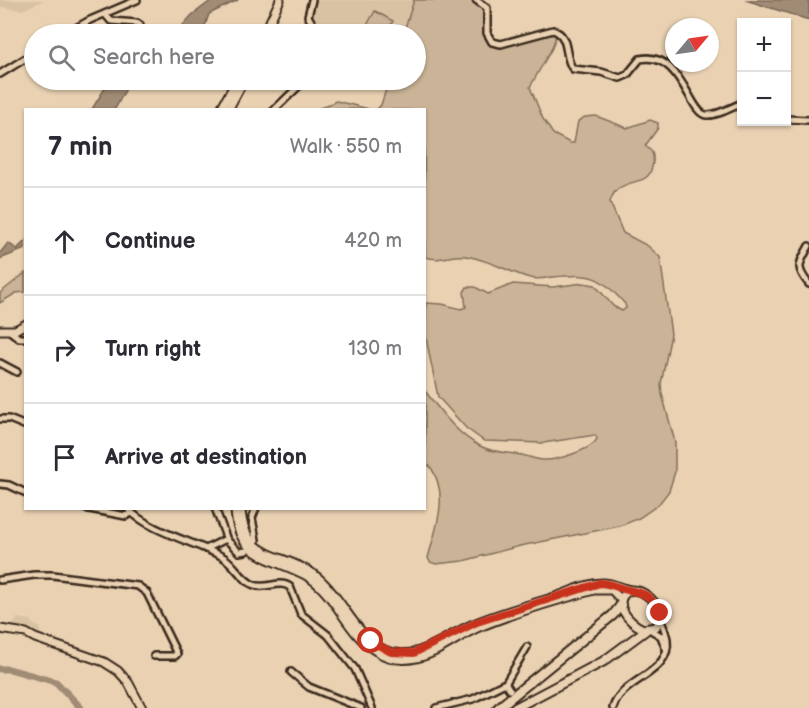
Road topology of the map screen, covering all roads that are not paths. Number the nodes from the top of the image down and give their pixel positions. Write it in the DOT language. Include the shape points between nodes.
graph roads {
  1 [pos="137,0"];
  2 [pos="282,0"];
  3 [pos="312,0"];
  4 [pos="476,0"];
  5 [pos="105,14"];
  6 [pos="83,24"];
  7 [pos="138,24"];
  8 [pos="269,24"];
  9 [pos="273,24"];
  10 [pos="311,24"];
  11 [pos="24,59"];
  12 [pos="0,74"];
  13 [pos="231,90"];
  14 [pos="238,90"];
  15 [pos="295,90"];
  16 [pos="737,105"];
  17 [pos="221,108"];
  18 [pos="229,108"];
  19 [pos="276,108"];
  20 [pos="791,119"];
  21 [pos="809,120"];
  22 [pos="809,246"];
  23 [pos="809,284"];
  24 [pos="24,325"];
  25 [pos="0,330"];
  26 [pos="10,331"];
  27 [pos="24,338"];
  28 [pos="0,363"];
  29 [pos="17,372"];
  30 [pos="0,420"];
  31 [pos="24,425"];
  32 [pos="0,484"];
  33 [pos="24,492"];
  34 [pos="94,510"];
  35 [pos="216,510"];
  36 [pos="235,510"];
  37 [pos="241,510"];
  38 [pos="255,510"];
  39 [pos="129,511"];
  40 [pos="227,540"];
  41 [pos="256,540"];
  42 [pos="206,549"];
  43 [pos="246,551"];
  44 [pos="0,580"];
  45 [pos="630,590"];
  46 [pos="622,606"];
  47 [pos="661,620"];
  48 [pos="648,630"];
  49 [pos="0,631"];
  50 [pos="527,647"];
  51 [pos="666,649"];
  52 [pos="154,656"];
  53 [pos="291,672"];
  54 [pos="504,684"];
  55 [pos="510,690"];
  56 [pos="142,708"];
  57 [pos="361,708"];
  58 [pos="372,708"];
  59 [pos="436,708"];
  60 [pos="498,708"];
  61 [pos="515,708"];
  62 [pos="613,708"];
  1 -- 5 [label="street"];
  2 -- 8 [label="main road"];
  2 -- 9 [label="main road"];
  3 -- 10 [label="street"];
  4 -- 16 [label="street" via="487,8 492,42 501,44 558,31 564,38 573,69 620,78 640,60 649,59 676,73 702,114 710,115"];
  5 -- 6 [label="street"];
  5 -- 7 [label="street" via="111,21"];
  11 -- 12 [label="street"];
  13 -- 17 [label="main road"];
  14 -- 18 [label="main road"];
  15 -- 19 [label="street"];
  20 -- 21 [label="street"];
  22 -- 23 [label="street" via="799,268"];
  24 -- 26 [label="main road"];
  25 -- 26 [label="main road"];
  26 -- 27 [label="street"];
  28 -- 29 [label="street"];
  30 -- 31 [label="street"];
  32 -- 33 [label="street"];
  34 -- 39 [label="street" via="126,516"];
  35 -- 40 [label="street"];
  36 -- 46 [label="main road" via="238,528 252,550 310,578 368,645 392,658 420,657 479,627 594,590 616,593"];
  37 -- 45 [label="main road" via="244,529 258,548 316,576 371,641 396,653 418,652 477,622 588,586 608,584"];
  38 -- 41 [label="street" via="252,518"];
  39 -- 42 [label="street" via="144,522"];
  40 -- 42 [label="street"];
  40 -- 43 [label="street" via="239,552"];
  42 -- 58 [label="street" via="227,559 250,583 288,585 303,617 328,635 352,666"];
  44 -- 52 [label="street" via="53,575 138,586 147,593 177,654"];
  45 -- 46 [label="main road" via="625,593"];
  45 -- 47 [label="main road" via="643,593 657,606"];
  46 -- 48 [label="main road" via="637,626"];
  46 -- 60 [label="highway"];
  47 -- 48 [label="main road"];
  47 -- 51 [label="street" via="668,640"];
  48 -- 51 [label="street" via="661,636"];
  48 -- 61 [label="highway" via="598,664"];
  49 -- 56 [label="main road" via="34,638 104,662 128,682"];
  50 -- 54 [label="street"];
  51 -- 62 [label="street" via="657,667 623,690"];
  53 -- 57 [label="street" via="309,687"];
  54 -- 55 [label="street"];
  54 -- 59 [label="street" via="473,699"];
}
